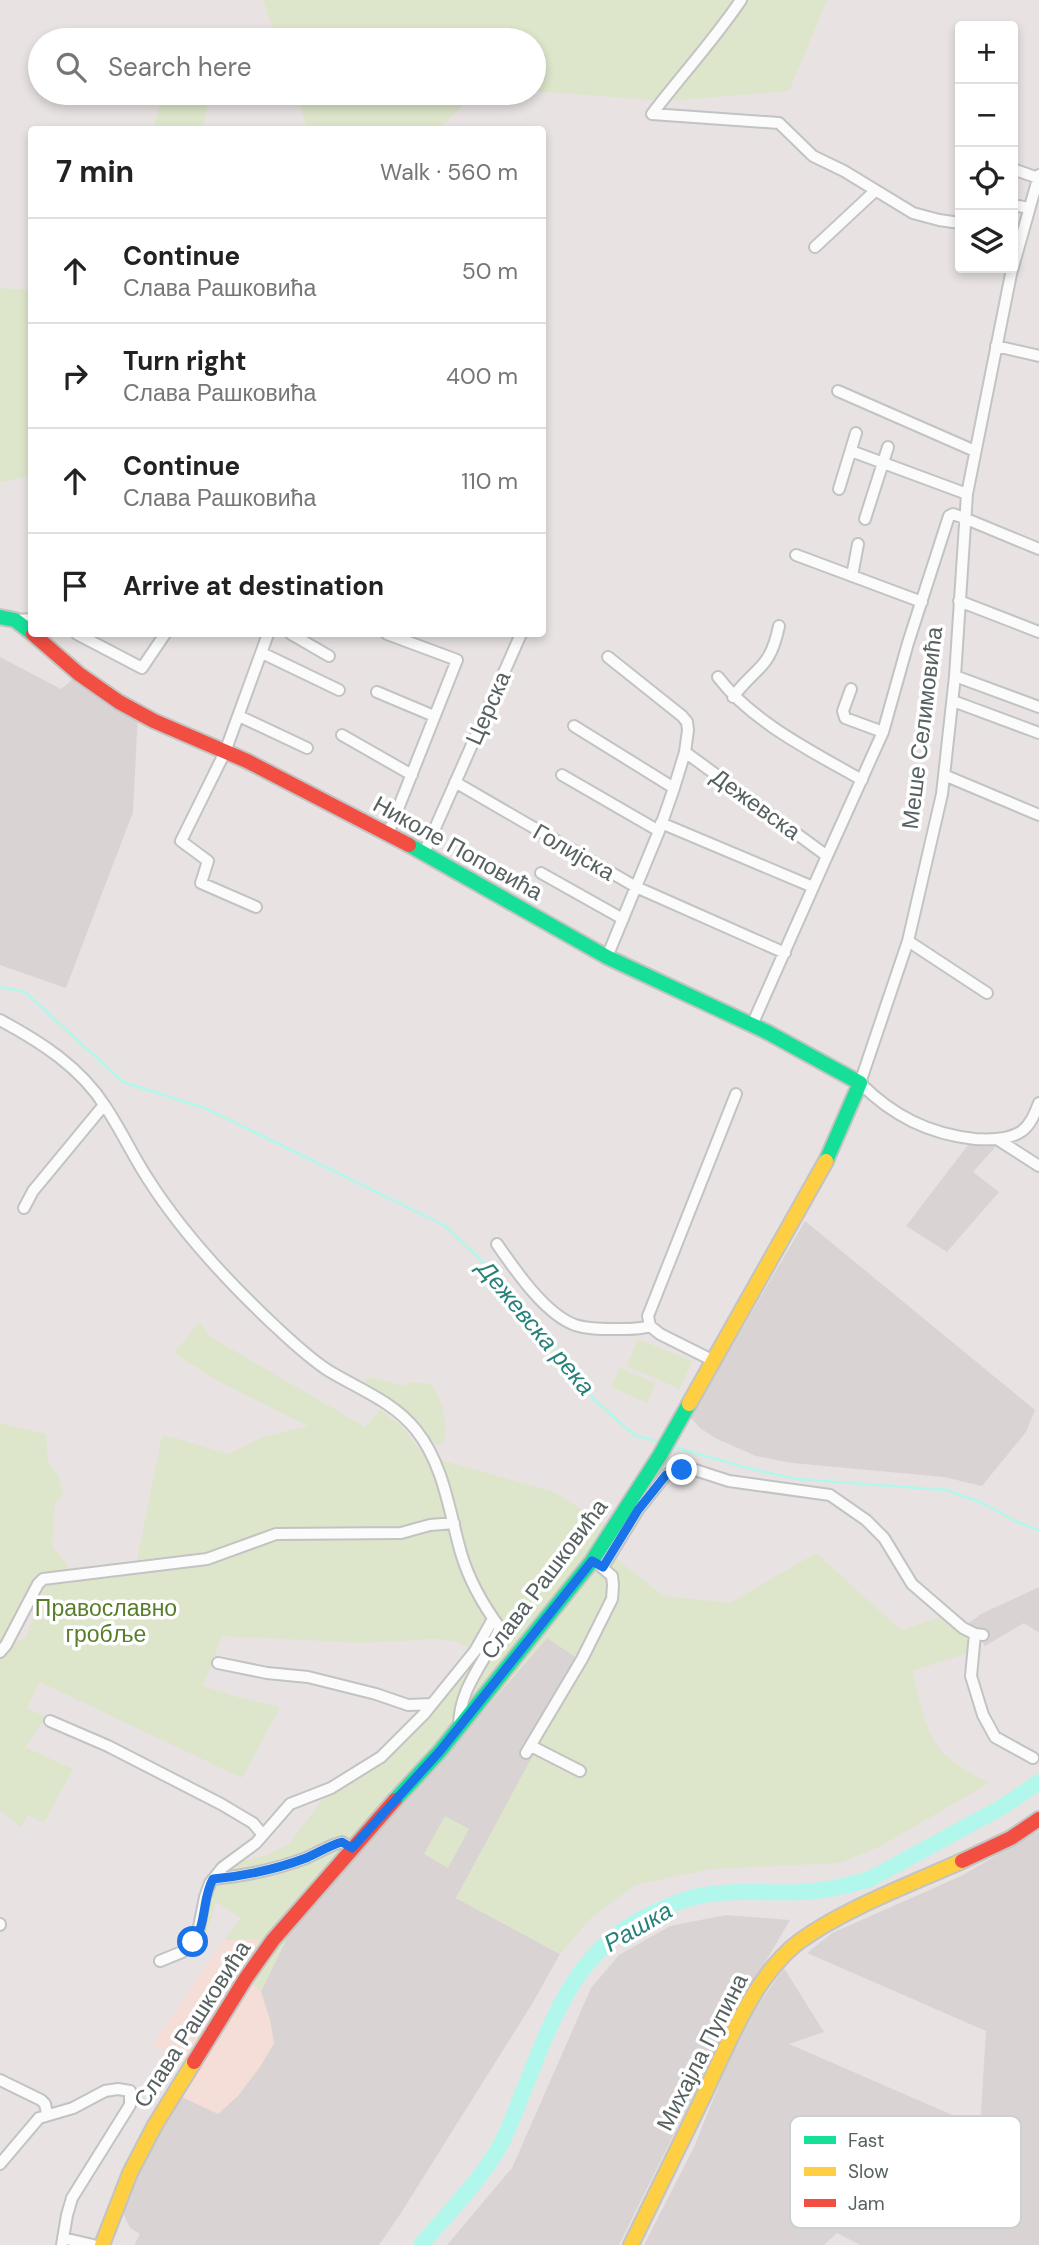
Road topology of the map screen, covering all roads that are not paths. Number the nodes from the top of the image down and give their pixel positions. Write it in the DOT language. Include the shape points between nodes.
graph roads {
  1 [pos="741,0"];
  2 [pos="1018,170"];
  3 [pos="1038,176"];
  4 [pos="875,191"];
  5 [pos="1018,206"];
  6 [pos="1029,208"];
  7 [pos="955,222"];
  8 [pos="815,247"];
  9 [pos="996,346"];
  10 [pos="1039,356"];
  11 [pos="838,391"];
  12 [pos="856,433"];
  13 [pos="888,447"];
  14 [pos="851,451"];
  15 [pos="975,452"];
  16 [pos="883,463"];
  17 [pos="839,489"];
  18 [pos="967,494"];
  19 [pos="964,518"];
  20 [pos="865,519"];
  21 [pos="858,544"];
  22 [pos="1039,549"];
  23 [pos="796,555"];
  24 [pos="852,576"];
  25 [pos="960,601"];
  26 [pos="922,602"];
  27 [pos="7,618"];
  28 [pos="28,619"];
  29 [pos="779,626"];
  30 [pos="28,631"];
  31 [pos="1039,632"];
  32 [pos="37,637"];
  33 [pos="83,637"];
  34 [pos="163,637"];
  35 [pos="267,637"];
  36 [pos="296,637"];
  37 [pos="395,637"];
  38 [pos="520,637"];
  39 [pos="262,653"];
  40 [pos="329,656"];
  41 [pos="608,657"];
  42 [pos="955,676"];
  43 [pos="718,677"];
  44 [pos="851,689"];
  45 [pos="339,691"];
  46 [pos="377,692"];
  47 [pos="733,697"];
  48 [pos="953,701"];
  49 [pos="1039,707"];
  50 [pos="239,716"];
  51 [pos="434,716"];
  52 [pos="574,726"];
  53 [pos="883,732"];
  54 [pos="1039,733"];
  55 [pos="342,735"];
  56 [pos="307,748"];
  57 [pos="225,752"];
  58 [pos="685,752"];
  59 [pos="412,775"];
  60 [pos="562,775"];
  61 [pos="944,775"];
  62 [pos="862,780"];
  63 [pos="455,782"];
  64 [pos="674,788"];
  65 [pos="1039,816"];
  66 [pos="660,827"];
  67 [pos="388,834"];
  68 [pos="424,853"];
  69 [pos="827,856"];
  70 [pos="541,873"];
  71 [pos="636,887"];
  72 [pos="813,887"];
  73 [pos="256,907"];
  74 [pos="623,919"];
  75 [pos="908,941"];
  76 [pos="785,953"];
  77 [pos="607,957"];
  78 [pos="987,993"];
  79 [pos="0,1020"];
  80 [pos="752,1025"];
  81 [pos="860,1083"];
  82 [pos="736,1094"];
  83 [pos="1039,1103"];
  84 [pos="104,1105"];
  85 [pos="997,1139"];
  86 [pos="1039,1166"];
  87 [pos="24,1208"];
  88 [pos="497,1244"];
  89 [pos="650,1326"];
  90 [pos="714,1361"];
  91 [pos="680,1421"];
  92 [pos="454,1523"];
  93 [pos="598,1564"];
  94 [pos="493,1619"];
  95 [pos="0,1652"];
  96 [pos="218,1663"];
  97 [pos="431,1704"];
  98 [pos="50,1721"];
  99 [pos="459,1727"];
  100 [pos="1033,1758"];
  101 [pos="580,1771"];
  102 [pos="1039,1819"];
  103 [pos="263,1835"];
  104 [pos="352,1848"];
  105 [pos="213,1879"];
  106 [pos="160,1961"];
  107 [pos="0,2080"];
  108 [pos="52,2113"];
  109 [pos="0,2164"];
  110 [pos="62,2242"];
  111 [pos="93,2245"];
  112 [pos="102,2245"];
  113 [pos="631,2245"];
  1 -- 4 [label="street" via="652,114 779,123 813,156"];
  2 -- 3 [label="street"];
  3 -- 6 [label="street, Меше Селимовића"];
  4 -- 7 [label="street" via="913,213"];
  4 -- 8 [label="street"];
  5 -- 6 [label="street"];
  6 -- 9 [label="street, Меше Селимовића"];
  9 -- 10 [label="street"];
  9 -- 15 [label="street, Меше Селимовића"];
  11 -- 15 [label="street"];
  12 -- 14 [label="street"];
  13 -- 16 [label="street"];
  14 -- 16 [label="street"];
  14 -- 17 [label="street"];
  15 -- 18 [label="street, Меше Селимовића"];
  16 -- 18 [label="street"];
  16 -- 20 [label="street"];
  18 -- 19 [label="street, Меше Селимовића"];
  19 -- 22 [label="street"];
  19 -- 25 [label="street, Меше Селимовића"];
  19 -- 26 [label="street, Дежевска" via="948,516"];
  21 -- 24 [label="street"];
  23 -- 24 [label="street"];
  24 -- 26 [label="street"];
  25 -- 31 [label="street"];
  25 -- 42 [label="street, Меше Селимовића"];
  26 -- 53 [label="street, Дежевска"];
  27 -- 28 [label="street"];
  27 -- 30 [label="main road, Николе Поповића"];
  29 -- 47 [label="street" via="768,660"];
  32 -- 57 [label="main road, Николе Поповића" via="118,702"];
  33 -- 34 [label="street" via="142,668"];
  35 -- 39 [label="street"];
  36 -- 40 [label="street"];
  37 -- 51 [label="street" via="457,660"];
  38 -- 63 [label="street, Церска"];
  39 -- 45 [label="street"];
  39 -- 50 [label="street"];
  41 -- 58 [label="street, Голијска" via="687,722"];
  42 -- 48 [label="street, Меше Селимовића"];
  42 -- 49 [label="street"];
  43 -- 47 [label="street"];
  44 -- 53 [label="street" via="845,718"];
  46 -- 51 [label="street"];
  47 -- 62 [label="street" via="798,743"];
  48 -- 54 [label="street"];
  48 -- 61 [label="street, Меше Селимовића"];
  50 -- 56 [label="street"];
  50 -- 57 [label="street"];
  51 -- 59 [label="street"];
  52 -- 64 [label="street"];
  53 -- 62 [label="street, Дежевска"];
  55 -- 59 [label="street"];
  57 -- 67 [label="main road, Николе Поповића"];
  57 -- 73 [label="street" via="181,841 208,861 201,883"];
  58 -- 64 [label="street, Голијска"];
  58 -- 69 [label="street, Дежевска"];
  59 -- 67 [label="street"];
  60 -- 66 [label="street"];
  61 -- 65 [label="street"];
  61 -- 75 [label="street, Меше Селимовића"];
  62 -- 69 [label="street, Дежевска"];
  63 -- 68 [label="street, Церска"];
  63 -- 71 [label="street, Голијска"];
  64 -- 66 [label="street, Голијска"];
  66 -- 71 [label="street, Голијска"];
  66 -- 72 [label="street, Дежевска"];
  67 -- 68 [label="main road, Николе Поповића"];
  68 -- 77 [label="main road, Николе Поповића"];
  69 -- 72 [label="street, Дежевска"];
  70 -- 74 [label="street, Голијска"];
  71 -- 74 [label="street, Голијска"];
  71 -- 76 [label="street"];
  72 -- 76 [label="street, Дежевска"];
  74 -- 77 [label="street, Голијска"];
  75 -- 78 [label="street"];
  75 -- 81 [label="street, Меше Селимовића"];
  76 -- 80 [label="street, Дежевска"];
  77 -- 80 [label="main road, Николе Поповића"];
  79 -- 84 [label="street, Слава Рашковића" via="67,1063"];
  80 -- 81 [label="main road, Николе Поповића"];
  81 -- 85 [label="street" via="895,1111 936,1133"];
  81 -- 90 [label="main road, Меше Селимовића" via="831,1152"];
  82 -- 89 [label="street" via="648,1316"];
  83 -- 85 [label="street" via="1023,1130"];
  84 -- 87 [label="street"];
  84 -- 92 [label="street, Слава Рашковића" via="148,1179 225,1277 326,1369 392,1407 416,1430 437,1462"];
  85 -- 86 [label="street"];
  88 -- 89 [label="street" via="546,1306 574,1325"];
  89 -- 90 [label="street"];
  90 -- 91 [label="main road, Меше Селимовића"];
  91 -- 93 [label="main road, Слава Рашковића"];
  92 -- 94 [label="street, Слава Рашковића" via="474,1586"];
  92 -- 95 [label="street" via="401,1533 276,1534 207,1559 43,1579"];
  93 -- 99 [label="main road, Слава Рашковића"];
  93 -- 100 [label="street, Слава Рашковића" via="666,1475 676,1471 695,1470 837,1498 884,1538 912,1584 963,1628 979,1634 971,1676 983,1715 995,1737"];
  93 -- 101 [label="street, Слава Рашковића" via="610,1573 612,1599 528,1750"];
  94 -- 97 [label="street, Слава Рашковића" via="475,1651"];
  94 -- 99 [label="street, Слава Рашковића" via="499,1628 462,1698"];
  96 -- 97 [label="street" via="308,1677 408,1705"];
  97 -- 103 [label="street, Слава Рашковића" via="376,1762 331,1788 290,1804"];
  98 -- 103 [label="street" via="220,1804 253,1823"];
  99 -- 104 [label="main road, Слава Рашковића"];
  102 -- 113 [label="main road, Михајла Пупина" via="1011,1838 828,1923 786,1954 759,1987 733,2034"];
  103 -- 105 [label="street, Слава Рашковића"];
  104 -- 105 [label="street" via="338,1842 290,1863"];
  104 -- 112 [label="main road, Слава Рашковића" via="273,1940 176,2089 130,2173"];
  105 -- 106 [label="street, Слава Рашковића" via="197,1937 182,1952"];
  107 -- 108 [label="street" via="41,2100"];
  108 -- 109 [label="street" via="39,2119"];
  108 -- 110 [label="street, Слава Рашковића" via="105,2091 123,2089 131,2094 130,2105 72,2198"];
  110 -- 111 [label="street, Слава Рашковића"];
}
